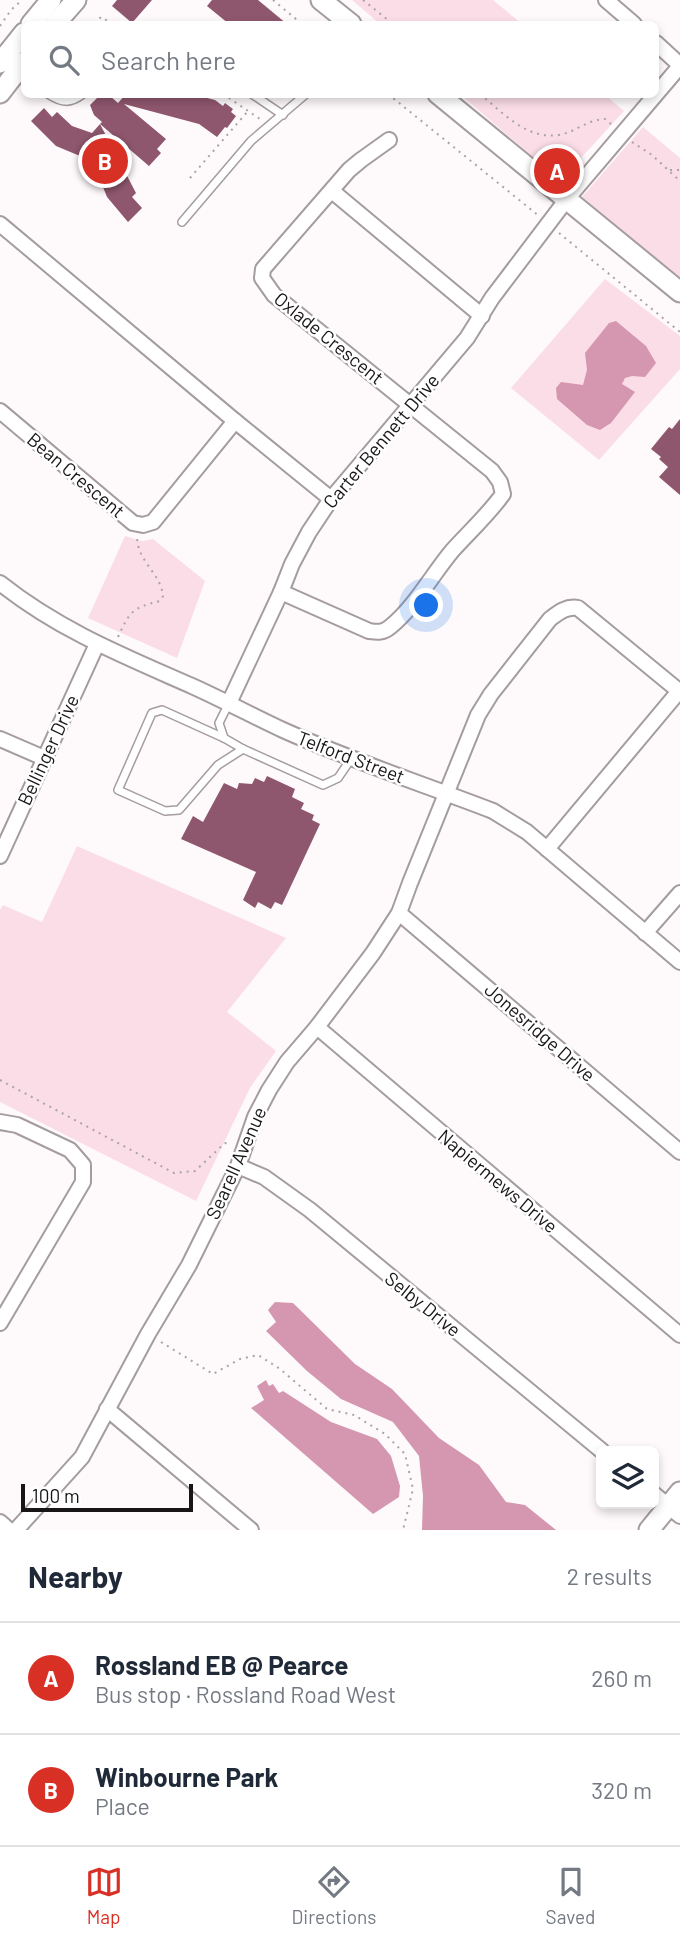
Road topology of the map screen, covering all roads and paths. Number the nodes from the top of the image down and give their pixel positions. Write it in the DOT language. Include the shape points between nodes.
graph roads {
  1 [pos="22,0"];
  2 [pos="51,0"];
  3 [pos="76,0"];
  4 [pos="273,0"];
  5 [pos="321,0"];
  6 [pos="363,0"];
  7 [pos="606,0"];
  8 [pos="34,21"];
  9 [pos="58,21"];
  10 [pos="298,21"];
  11 [pos="347,21"];
  12 [pos="389,21"];
  13 [pos="630,21"];
  14 [pos="0,26"];
  15 [pos="659,46"];
  16 [pos="21,48"];
  17 [pos="680,66"];
  18 [pos="17,68"];
  19 [pos="659,91"];
  20 [pos="0,93"];
  21 [pos="54,98"];
  22 [pos="77,98"];
  23 [pos="229,98"];
  24 [pos="258,98"];
  25 [pos="302,98"];
  26 [pos="393,98"];
  27 [pos="443,98"];
  28 [pos="485,98"];
  29 [pos="654,98"];
  30 [pos="248,111"];
  31 [pos="284,115"];
  32 [pos="270,126"];
  33 [pos="623,135"];
  34 [pos="389,141"];
  35 [pos="669,170"];
  36 [pos="680,170"];
  37 [pos="190,178"];
  38 [pos="680,181"];
  39 [pos="332,191"];
  40 [pos="567,199"];
  41 [pos="538,216"];
  42 [pos="182,222"];
  43 [pos="0,224"];
  44 [pos="562,235"];
  45 [pos="680,292"];
  46 [pos="482,316"];
  47 [pos="680,332"];
  48 [pos="410,404"];
  49 [pos="0,411"];
  50 [pos="235,421"];
  51 [pos="331,499"];
  52 [pos="138,524"];
  53 [pos="0,583"];
  54 [pos="281,592"];
  55 [pos="118,637"];
  56 [pos="97,643"];
  57 [pos="680,690"];
  58 [pos="229,703"];
  59 [pos="224,738"];
  60 [pos="0,739"];
  61 [pos="243,749"];
  62 [pos="44,758"];
  63 [pos="351,758"];
  64 [pos="447,793"];
  65 [pos="547,849"];
  66 [pos="0,856"];
  67 [pos="680,893"];
  68 [pos="400,913"];
  69 [pos="645,933"];
  70 [pos="680,962"];
  71 [pos="317,1027"];
  72 [pos="0,1080"];
  73 [pos="0,1122"];
  74 [pos="230,1145"];
  75 [pos="680,1152"];
  76 [pos="238,1166"];
  77 [pos="0,1323"];
  78 [pos="148,1334"];
  79 [pos="680,1335"];
  80 [pos="107,1409"];
  81 [pos="596,1446"];
  82 [pos="671,1502"];
  83 [pos="0,1522"];
  84 [pos="9,1530"];
  85 [pos="16,1530"];
  86 [pos="251,1530"];
  87 [pos="403,1530"];
  88 [pos="649,1530"];
  1 -- 14 [label="path"];
  2 -- 8 [label="main road"];
  3 -- 9 [label="main road"];
  4 -- 10 [label="path"];
  5 -- 11 [label="main road"];
  6 -- 12 [label="path"];
  7 -- 13 [label="street"];
  15 -- 17 [label="street"];
  16 -- 18 [label="main road"];
  17 -- 19 [label="street, Carter Bennett Drive"];
  18 -- 20 [label="main road"];
  21 -- 22 [label="lane" via="61,102"];
  23 -- 30 [label="path"];
  24 -- 31 [label="lane"];
  25 -- 31 [label="lane"];
  26 -- 41 [label="path"];
  27 -- 40 [label="main road"];
  28 -- 33 [label="path" via="535,135 561,135 594,120 606,120"];
  29 -- 33 [label="street, Carter Bennett Drive"];
  30 -- 32 [label="path"];
  30 -- 37 [label="path"];
  31 -- 32 [label="lane"];
  32 -- 42 [label="lane" via="251,141"];
  33 -- 35 [label="path"];
  33 -- 40 [label="street, Carter Bennett Drive"];
  34 -- 39 [label="street" via="361,160"];
  35 -- 36 [label="path"];
  35 -- 38 [label="path"];
  39 -- 46 [label="street"];
  39 -- 48 [label="street, Oxlade Crescent" via="263,269 262,278 274,295"];
  40 -- 45 [label="main road"];
  40 -- 46 [label="street, Carter Bennett Drive"];
  43 -- 50 [label="street"];
  44 -- 47 [label="path"];
  46 -- 48 [label="street, Carter Bennett Drive"];
  48 -- 51 [label="street, Carter Bennett Drive"];
  48 -- 54 [label="street" via="492,471 503,494 499,500 403,614 381,632 369,631"];
  49 -- 52 [label="street, Bean Crescent"];
  50 -- 51 [label="street"];
  50 -- 52 [label="street, Bean Crescent" via="152,522"];
  51 -- 54 [label="street, Carter Bennett Drive"];
  52 -- 55 [label="path" via="137,547 163,596 132,611"];
  53 -- 56 [label="street, Telford Street" via="45,616"];
  54 -- 58 [label="street, Carter Bennett Drive"];
  56 -- 58 [label="street, Telford Street"];
  56 -- 62 [label="street, Bellinger Drive"];
  57 -- 64 [label="street, Searell Avenue" via="578,608 561,611 491,694"];
  57 -- 65 [label="street"];
  58 -- 59 [label="lane" via="219,723"];
  58 -- 63 [label="street, Telford Street"];
  59 -- 61 [label="lane"];
  59 -- 61 [label="lane" via="162,710 152,713 118,790 164,811 179,810 218,765"];
  60 -- 62 [label="street"];
  61 -- 63 [label="lane" via="323,785 338,778"];
  62 -- 66 [label="street, Bellinger Drive"];
  63 -- 64 [label="street, Telford Street"];
  64 -- 65 [label="street, Telford Street" via="493,811"];
  64 -- 68 [label="street, Searell Avenue"];
  65 -- 69 [label="street, Telford Street"];
  67 -- 69 [label="street"];
  68 -- 71 [label="street, Searell Avenue"];
  68 -- 75 [label="street, Jonesridge Drive"];
  69 -- 70 [label="street, Telford Street"];
  71 -- 76 [label="street, Searell Avenue" via="269,1090"];
  71 -- 79 [label="street, Napiermews Drive"];
  72 -- 74 [label="path" via="174,1173 195,1171 225,1143"];
  73 -- 77 [label="street" via="17,1125 69,1150 83,1165 83,1182"];
  76 -- 78 [label="street, Searell Avenue" via="189,1265"];
  76 -- 81 [label="street, Selby Drive" via="264,1177 301,1204"];
  78 -- 80 [label="street, Searell Avenue"];
  78 -- 87 [label="path" via="213,1374 258,1355 327,1409 354,1415 385,1434 405,1454 413,1489"];
  80 -- 85 [label="street, Searell Avenue" via="82,1457"];
  80 -- 86 [label="street"];
  82 -- 88 [label="main road"];
  83 -- 84 [label="street"];
}
